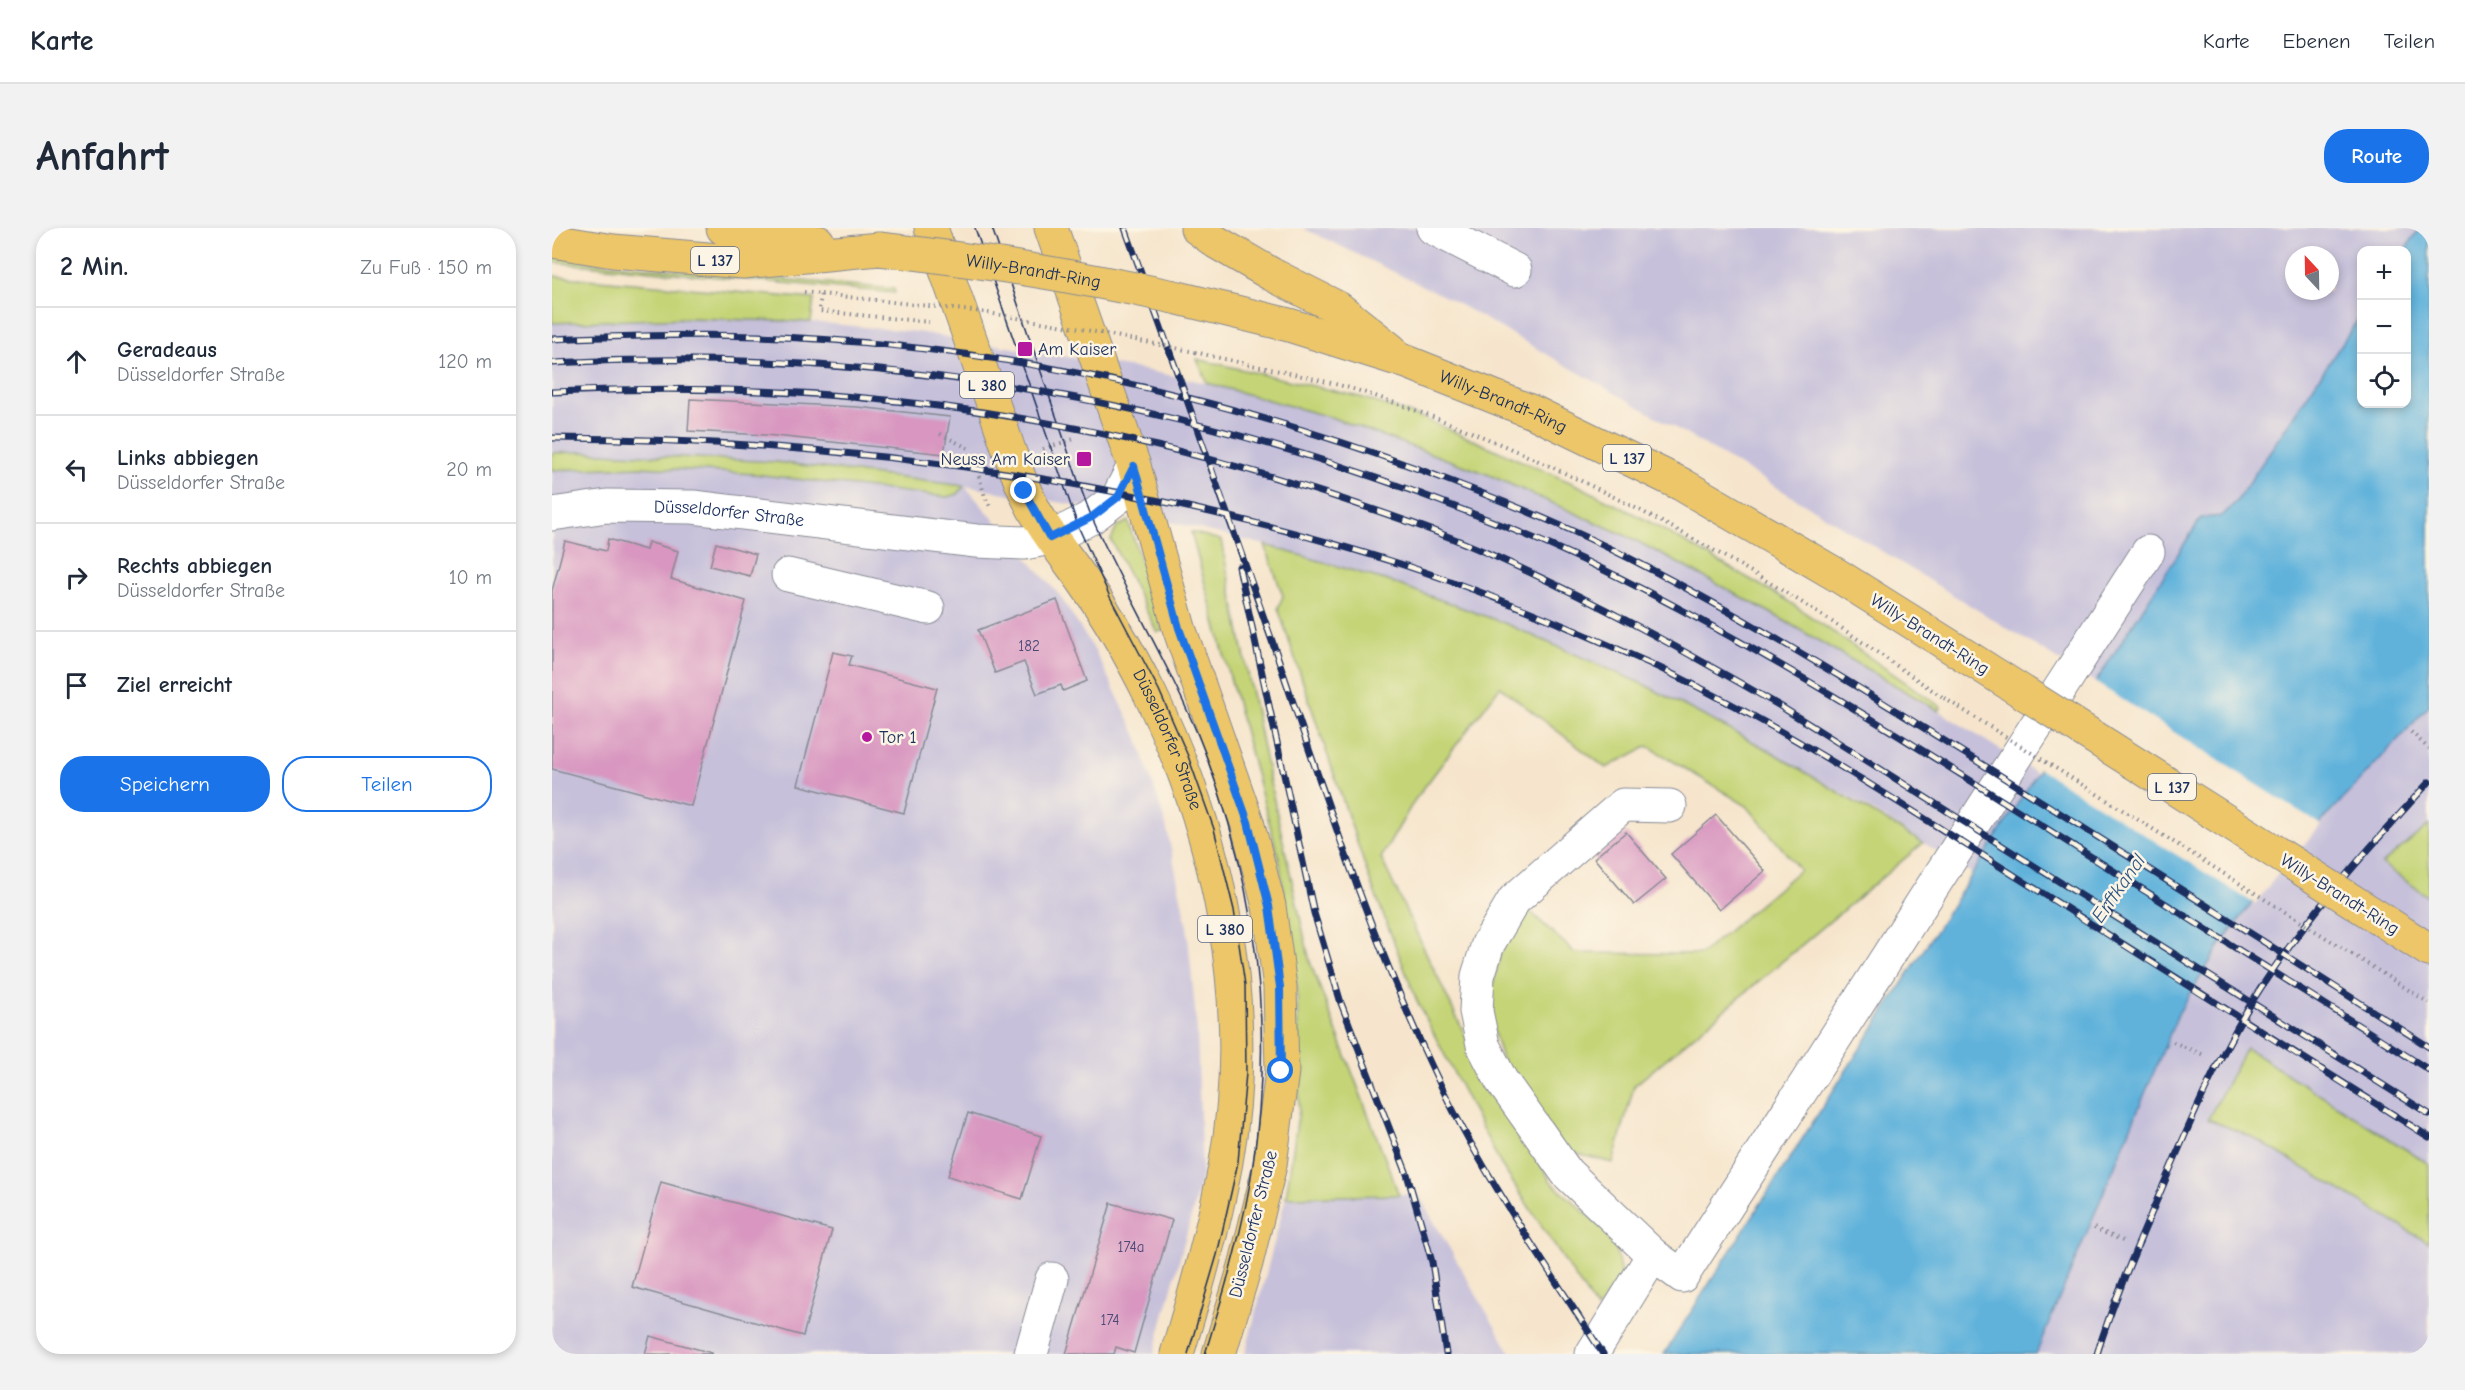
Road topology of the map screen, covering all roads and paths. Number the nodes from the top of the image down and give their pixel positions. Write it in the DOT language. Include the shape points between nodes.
graph roads {
  1 [pos="723,228"];
  2 [pos="931,228"];
  3 [pos="1051,228"];
  4 [pos="1197,228"];
  5 [pos="1433,228"];
  6 [pos="552,241"];
  7 [pos="879,249"];
  8 [pos="1515,270"];
  9 [pos="938,323"];
  10 [pos="1407,363"];
  11 [pos="1134,466"];
  12 [pos="552,514"];
  13 [pos="1050,538"];
  14 [pos="2148,552"];
  15 [pos="788,575"];
  16 [pos="928,608"];
  17 [pos="2411,732"];
  18 [pos="2429,749"];
  19 [pos="1670,806"];
  20 [pos="2429,950"];
  21 [pos="2429,1003"];
  22 [pos="2173,1042"];
  23 [pos="2204,1055"];
  24 [pos="2094,1228"];
  25 [pos="2125,1242"];
  26 [pos="1653,1255"];
  27 [pos="1052,1279"];
  28 [pos="1225,1352"];
  29 [pos="1031,1354"];
  30 [pos="1177,1354"];
  31 [pos="1592,1354"];
  1 -- 7 [label="main road, Willy-Brandt-Ring / L 137"];
  2 -- 13 [label="main road, Düsseldorfer Straße / L 380" via="1024,491"];
  3 -- 11 [label="main road, Düsseldorfer Straße / L 380"];
  4 -- 10 [label="main road, Willy-Brandt-Ring / L 137" via="1271,274 1338,308"];
  5 -- 8 [label="street"];
  6 -- 7 [label="main road, L 137" via="613,251 743,262"];
  7 -- 10 [label="main road, Willy-Brandt-Ring / L 137, bridge" via="1061,274 1174,297 1289,325"];
  9 -- 21 [label="path, bridge" via="819,311 821,294 982,312 1076,328 1321,380 1504,446 1645,513 1726,557"];
  10 -- 20 [label="main road, Willy-Brandt-Ring / L 137, bridge" via="1535,413 1681,484 1837,575"];
  11 -- 13 [label="street, Düsseldorfer Straße" via="1118,497 1092,517"];
  11 -- 28 [label="main road, Düsseldorfer Straße / L 380" via="1179,628 1248,822 1269,906 1280,987 1281,1071 1270,1165"];
  12 -- 13 [label="street, Düsseldorfer Straße" via="606,506 693,507 990,543"];
  13 -- 30 [label="main road, Düsseldorfer Straße / L 380" via="1117,632 1150,694 1180,762 1204,832 1223,911 1234,988 1234,1084 1226,1160 1205,1260"];
  14 -- 26 [label="street" via="1682,1276"];
  15 -- 16 [label="street"];
  17 -- 18 [label="path"];
  19 -- 26 [label="street" via="1623,805 1514,900 1488,944 1478,976 1476,1011 1484,1045 1501,1080 1567,1173"];
  22 -- 23 [label="path"];
  24 -- 25 [label="path"];
  26 -- 31 [label="street"];
  27 -- 29 [label="street"];
}
